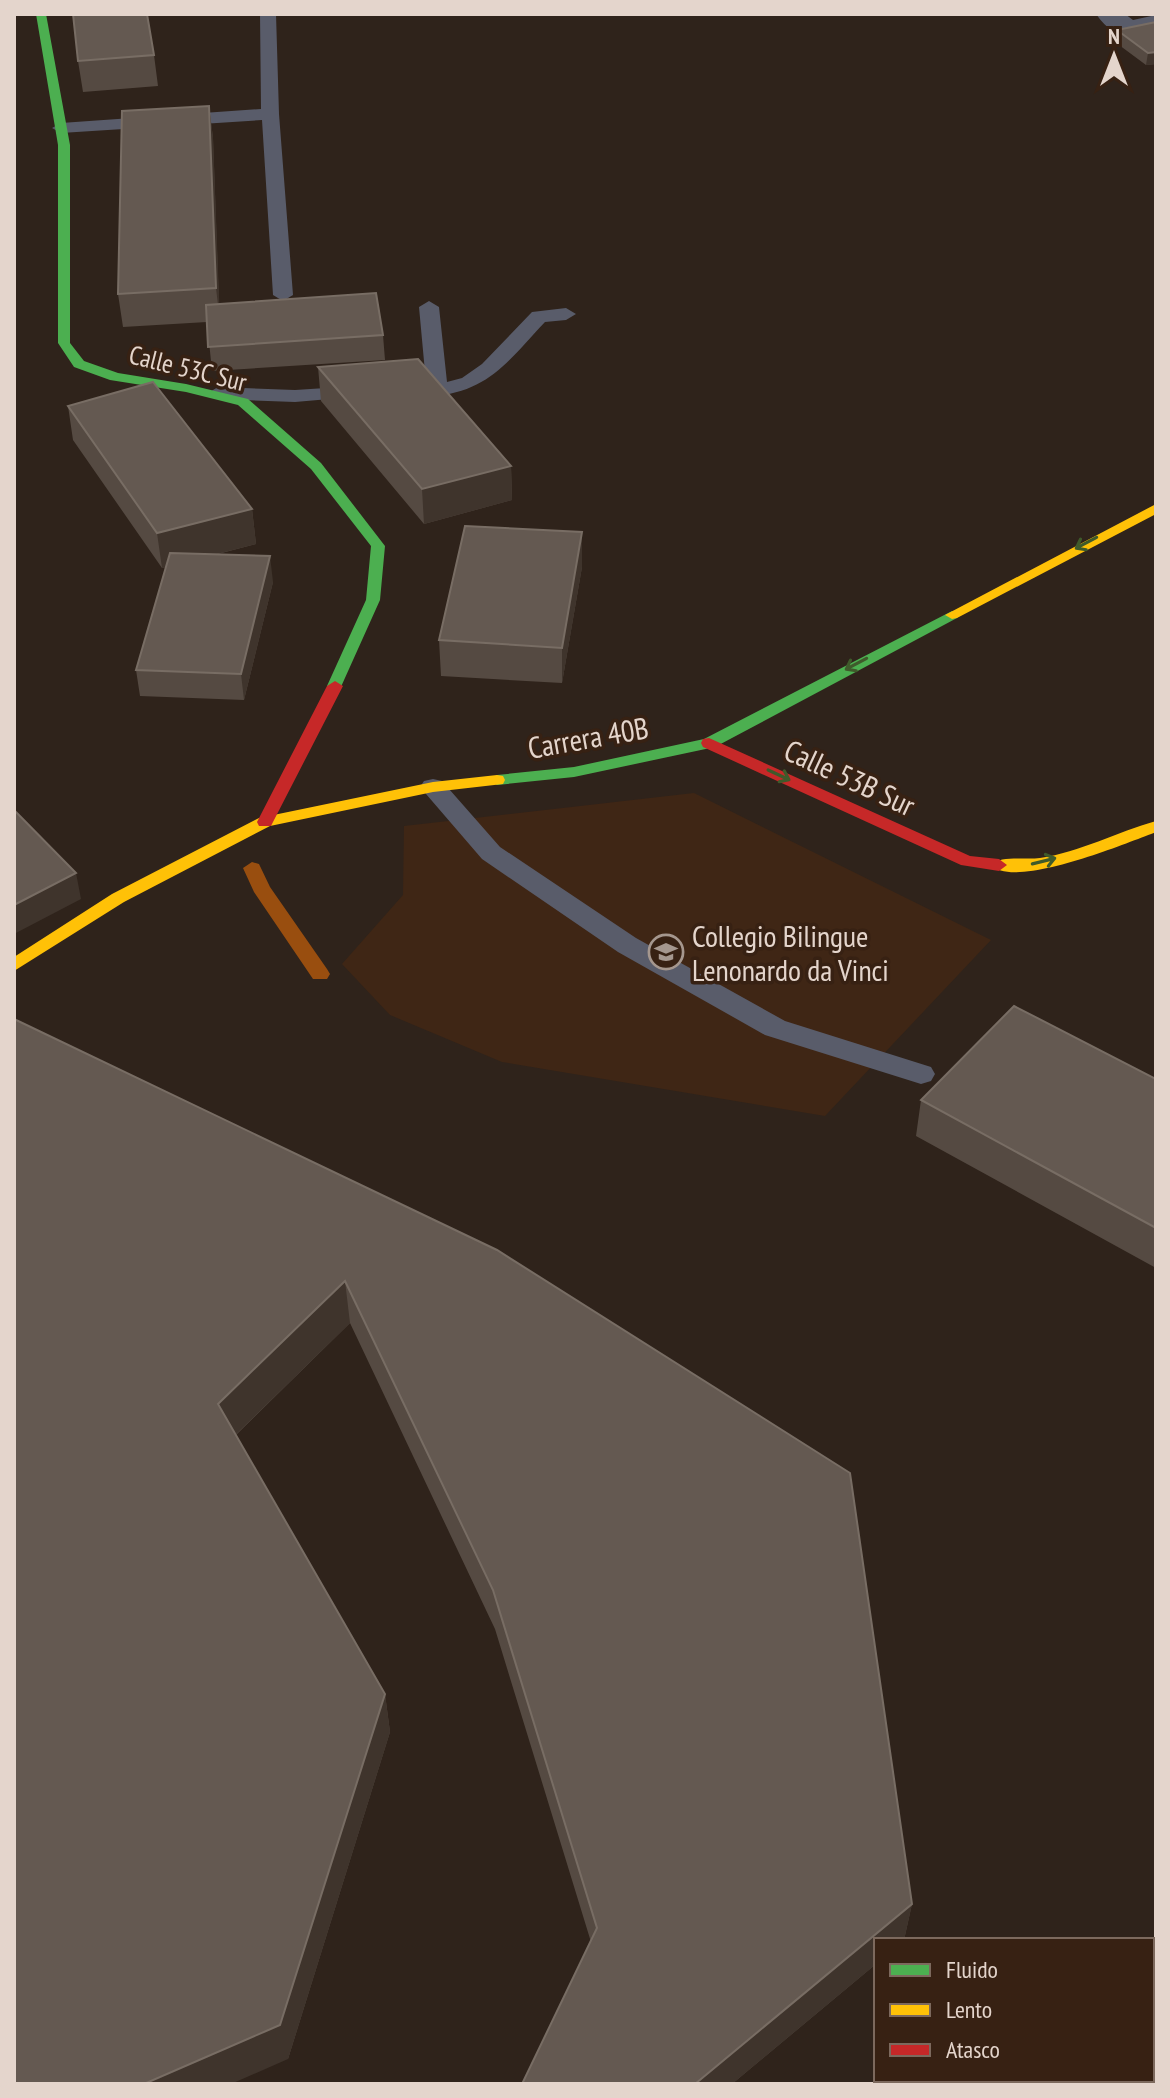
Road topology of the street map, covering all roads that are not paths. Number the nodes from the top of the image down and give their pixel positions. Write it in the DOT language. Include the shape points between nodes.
graph roads {
  1 [pos="41,14"];
  2 [pos="268,14"];
  3 [pos="1109,14"];
  4 [pos="1156,23"];
  5 [pos="270,114"];
  6 [pos="61,128"];
  7 [pos="283,295"];
  8 [pos="429,307"];
  9 [pos="566,314"];
  10 [pos="437,389"];
  11 [pos="206,393"];
  12 [pos="1156,508"];
  13 [pos="709,743"];
  14 [pos="433,787"];
  15 [pos="265,822"];
  16 [pos="1156,826"];
  17 [pos="14,965"];
  18 [pos="921,1074"];
  1 -- 6 [label="street, Calle 53C Sur"];
  2 -- 5 [label="lane"];
  3 -- 4 [label="street" via="1128,29"];
  5 -- 6 [label="lane"];
  5 -- 7 [label="lane"];
  6 -- 11 [label="street, Calle 53C Sur" via="64,343 79,364 115,377"];
  8 -- 10 [label="lane"];
  9 -- 10 [label="lane" via="539,316 496,363 469,382"];
  10 -- 11 [label="lane" via="295,396"];
  11 -- 15 [label="street, Calle 53C Sur" via="243,402 316,466 378,546 373,600 354,648"];
  12 -- 13 [label="street, Carrera 40B, one-way"];
  13 -- 14 [label="street, Carrera 40B" via="574,772"];
  13 -- 16 [label="street, Calle 53B Sur, one-way" via="967,861 1019,867"];
  14 -- 15 [label="street, Carrera 40B"];
  14 -- 18 [label="lane" via="491,853 627,945 775,1028"];
  15 -- 17 [label="street, Carrera 40B" via="118,898"];
}
